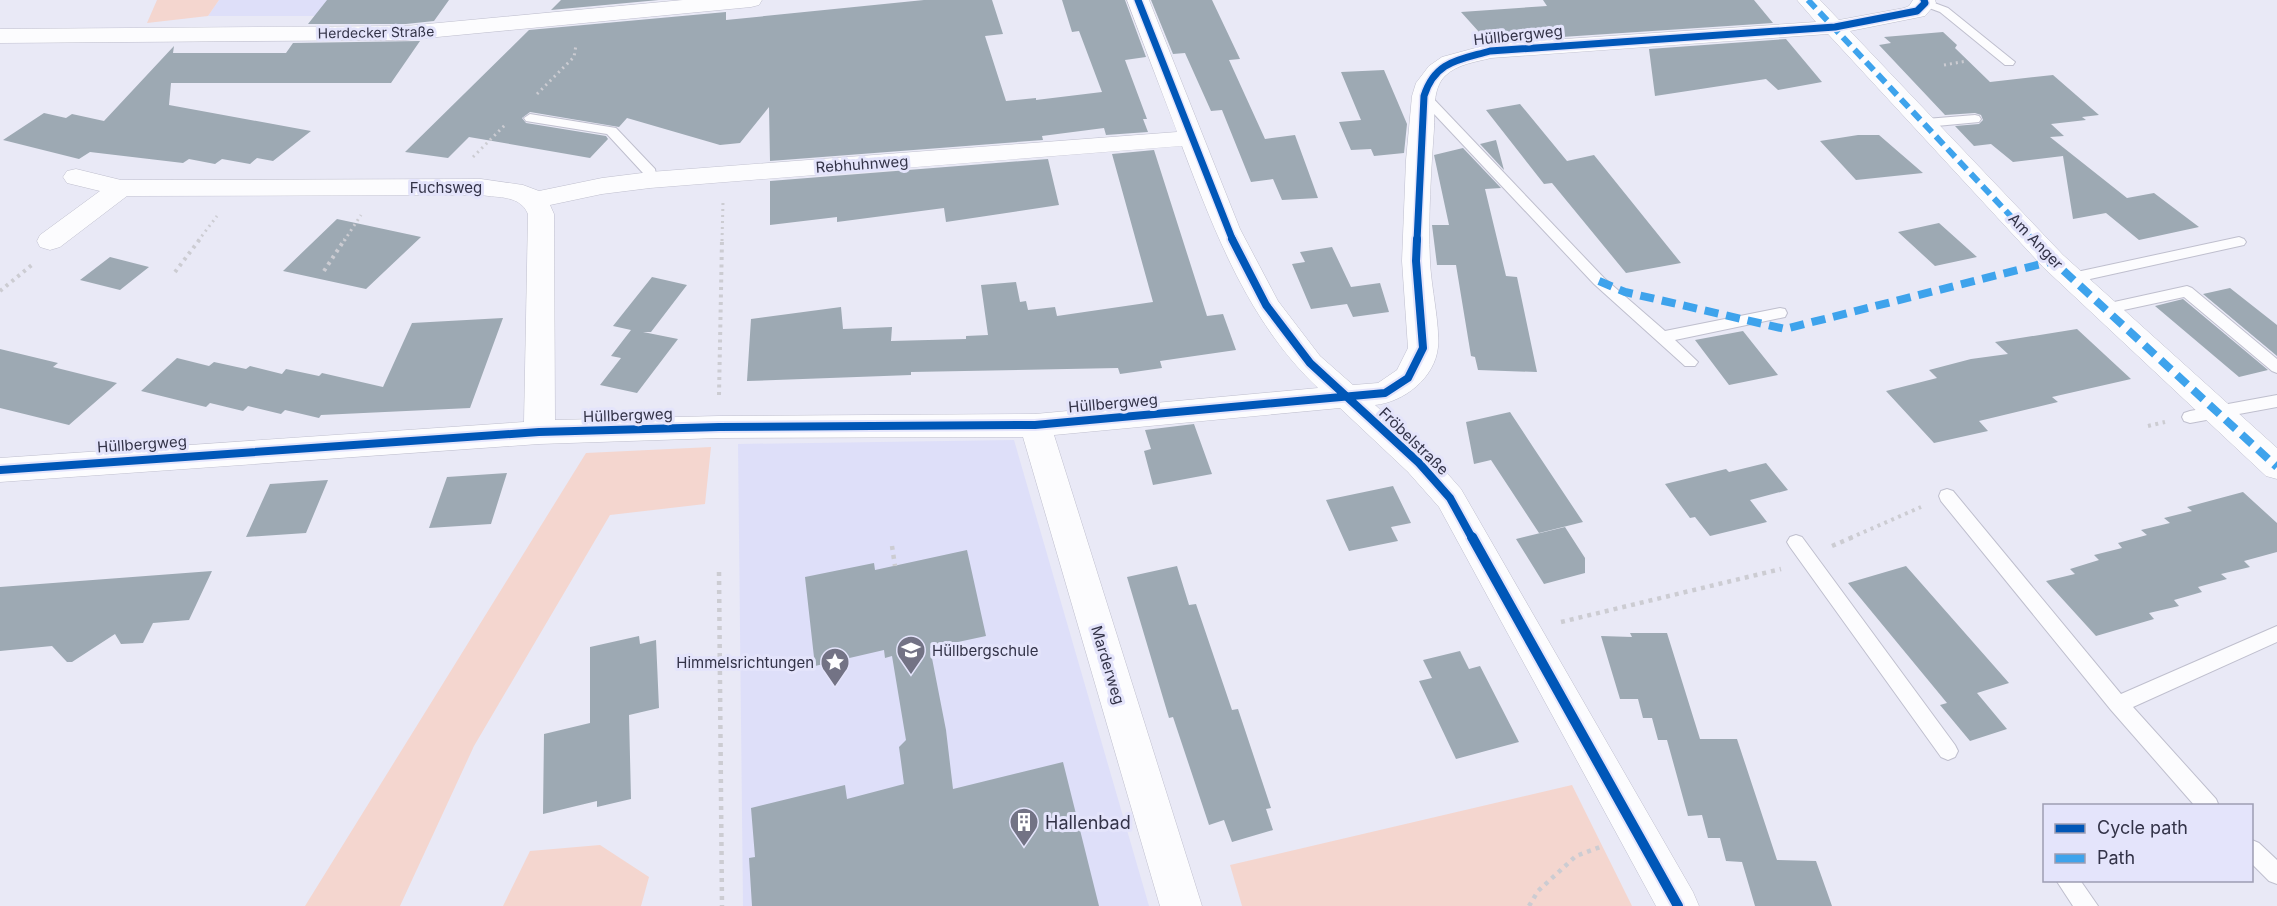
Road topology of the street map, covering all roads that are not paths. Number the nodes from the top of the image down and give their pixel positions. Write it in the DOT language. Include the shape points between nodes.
graph roads {
  1 [pos="751,0"];
  2 [pos="1138,0"];
  3 [pos="1808,0"];
  4 [pos="1924,2"];
  5 [pos="1835,27"];
  6 [pos="0,36"];
  7 [pos="2009,62"];
  8 [pos="1424,96"];
  9 [pos="531,118"];
  10 [pos="1974,119"];
  11 [pos="1926,123"];
  12 [pos="1190,138"];
  13 [pos="76,177"];
  14 [pos="650,180"];
  15 [pos="120,188"];
  16 [pos="535,200"];
  17 [pos="50,241"];
  18 [pos="2239,242"];
  19 [pos="2072,278"];
  20 [pos="2105,309"];
  21 [pos="1780,312"];
  22 [pos="1662,337"];
  23 [pos="1690,362"];
  24 [pos="2277,367"];
  25 [pos="1346,397"];
  26 [pos="2277,401"];
  27 [pos="2216,413"];
  28 [pos="2190,417"];
  29 [pos="1035,425"];
  30 [pos="539,432"];
  31 [pos="2277,467"];
  32 [pos="0,470"];
  33 [pos="1947,496"];
  34 [pos="1796,542"];
  35 [pos="2277,634"];
  36 [pos="2118,704"];
  37 [pos="1948,751"];
  38 [pos="2207,804"];
  39 [pos="2253,851"];
  40 [pos="2277,874"];
  41 [pos="2068,882"];
  42 [pos="1181,906"];
  43 [pos="1678,906"];
  44 [pos="2087,906"];
  1 -- 6 [label="street, Herdecker Straße" via="406,33"];
  2 -- 12 [label="street, Fröbelstraße"];
  3 -- 5 [label="street, Am Anger"];
  4 -- 5 [label="street, Hüllbergweg" via="1917,11"];
  4 -- 7 [label="lane" via="1944,10"];
  5 -- 8 [label="street, Hüllbergweg" via="1490,51 1450,62 1437,71"];
  5 -- 11 [label="street, Am Anger"];
  8 -- 22 [label="lane" via="1599,281"];
  8 -- 25 [label="street, Hüllbergweg" via="1416,261 1423,348 1408,378 1396,387 1385,393"];
  9 -- 14 [label="lane" via="611,131 650,172"];
  10 -- 11 [label="lane"];
  11 -- 19 [label="street, Am Anger"];
  12 -- 14 [label="street, Rebhuhnweg"];
  12 -- 25 [label="street, Fröbelstraße" via="1227,229 1266,305 1310,363"];
  13 -- 15 [label="street, Fuchsweg"];
  14 -- 16 [label="street, Rebhuhnweg"];
  15 -- 16 [label="street, Fuchsweg" via="502,188"];
  15 -- 17 [label="street"];
  16 -- 30 [label="street" via="540,214"];
  18 -- 19 [label="lane"];
  19 -- 20 [label="street, Am Anger"];
  20 -- 24 [label="lane" via="2187,291"];
  20 -- 27 [label="street, Am Anger"];
  21 -- 22 [label="lane"];
  22 -- 23 [label="lane"];
  25 -- 29 [label="street, Hüllbergweg"];
  25 -- 43 [label="street, Fröbelstraße" via="1419,463 1450,498"];
  26 -- 27 [label="lane"];
  27 -- 28 [label="lane"];
  27 -- 31 [label="street, Am Anger"];
  29 -- 30 [label="street, Hüllbergweg"];
  29 -- 42 [label="street, Marderweg"];
  30 -- 32 [label="street, Hüllbergweg"];
  33 -- 36 [label="lane"];
  34 -- 37 [label="lane" via="1816,554"];
  35 -- 36 [label="lane"];
  36 -- 38 [label="lane"];
  39 -- 40 [label="lane"];
  41 -- 44 [label="lane"];
}
